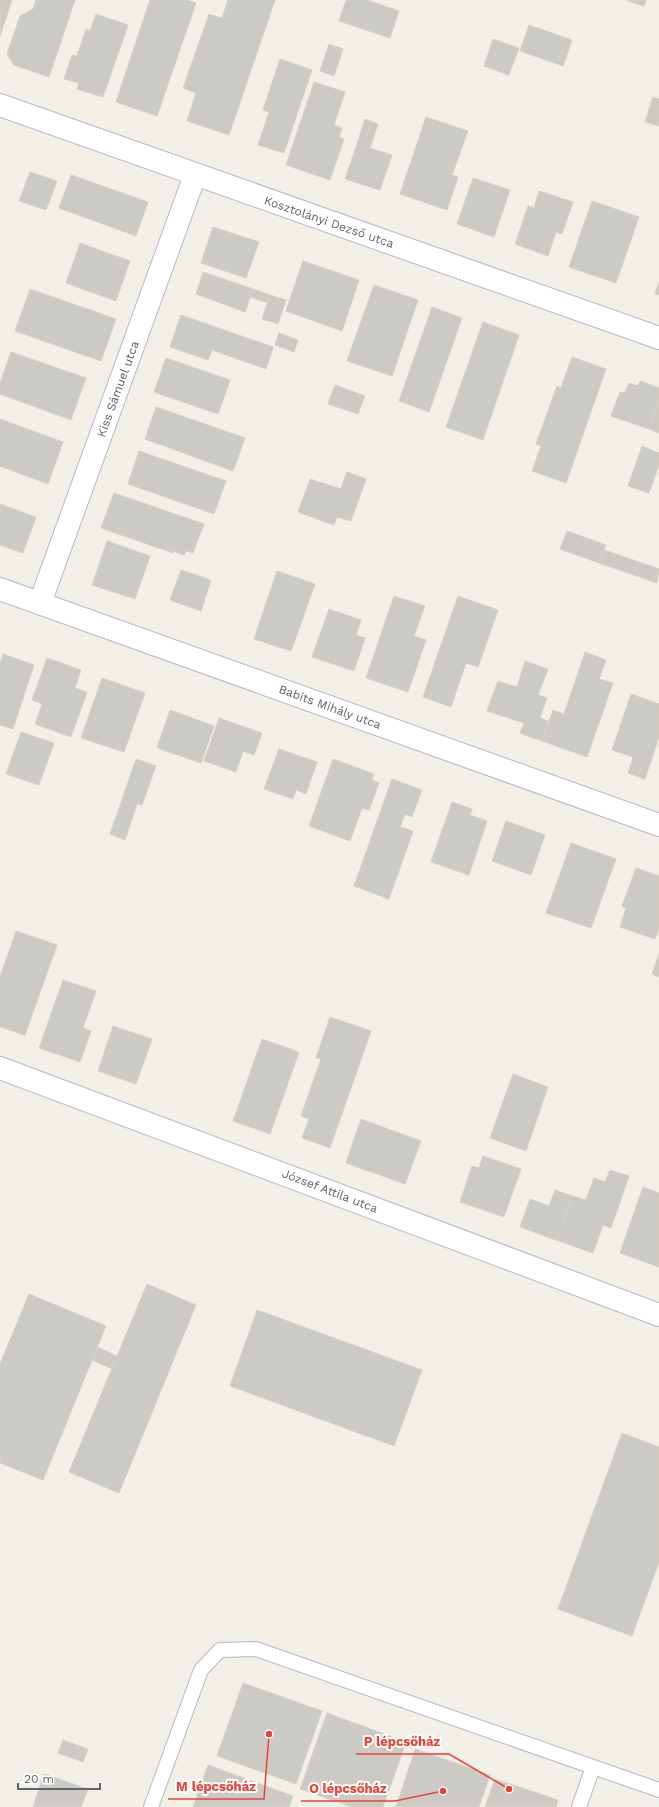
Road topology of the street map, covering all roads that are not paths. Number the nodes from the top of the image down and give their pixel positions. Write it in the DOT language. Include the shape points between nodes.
graph roads {
  1 [pos="0,105"];
  2 [pos="196,175"];
  3 [pos="659,338"];
  4 [pos="0,589"];
  5 [pos="40,603"];
  6 [pos="659,825"];
  7 [pos="0,1068"];
  8 [pos="659,1315"];
  9 [pos="593,1767"];
  10 [pos="659,1790"];
  11 [pos="151,1807"];
  12 [pos="579,1807"];
  1 -- 2 [label="street, Kosztolányi Dezső utca"];
  2 -- 3 [label="street, Kosztolányi Dezső utca"];
  2 -- 5 [label="street, Kiss Sámuel utca"];
  4 -- 5 [label="street, Babits Mihály utca"];
  5 -- 6 [label="street, Babits Mihály utca"];
  7 -- 8 [label="street, József Attila utca"];
  9 -- 10 [label="lane"];
  9 -- 11 [label="lane" via="256,1649 220,1650 201,1670"];
  9 -- 12 [label="lane"];
}
